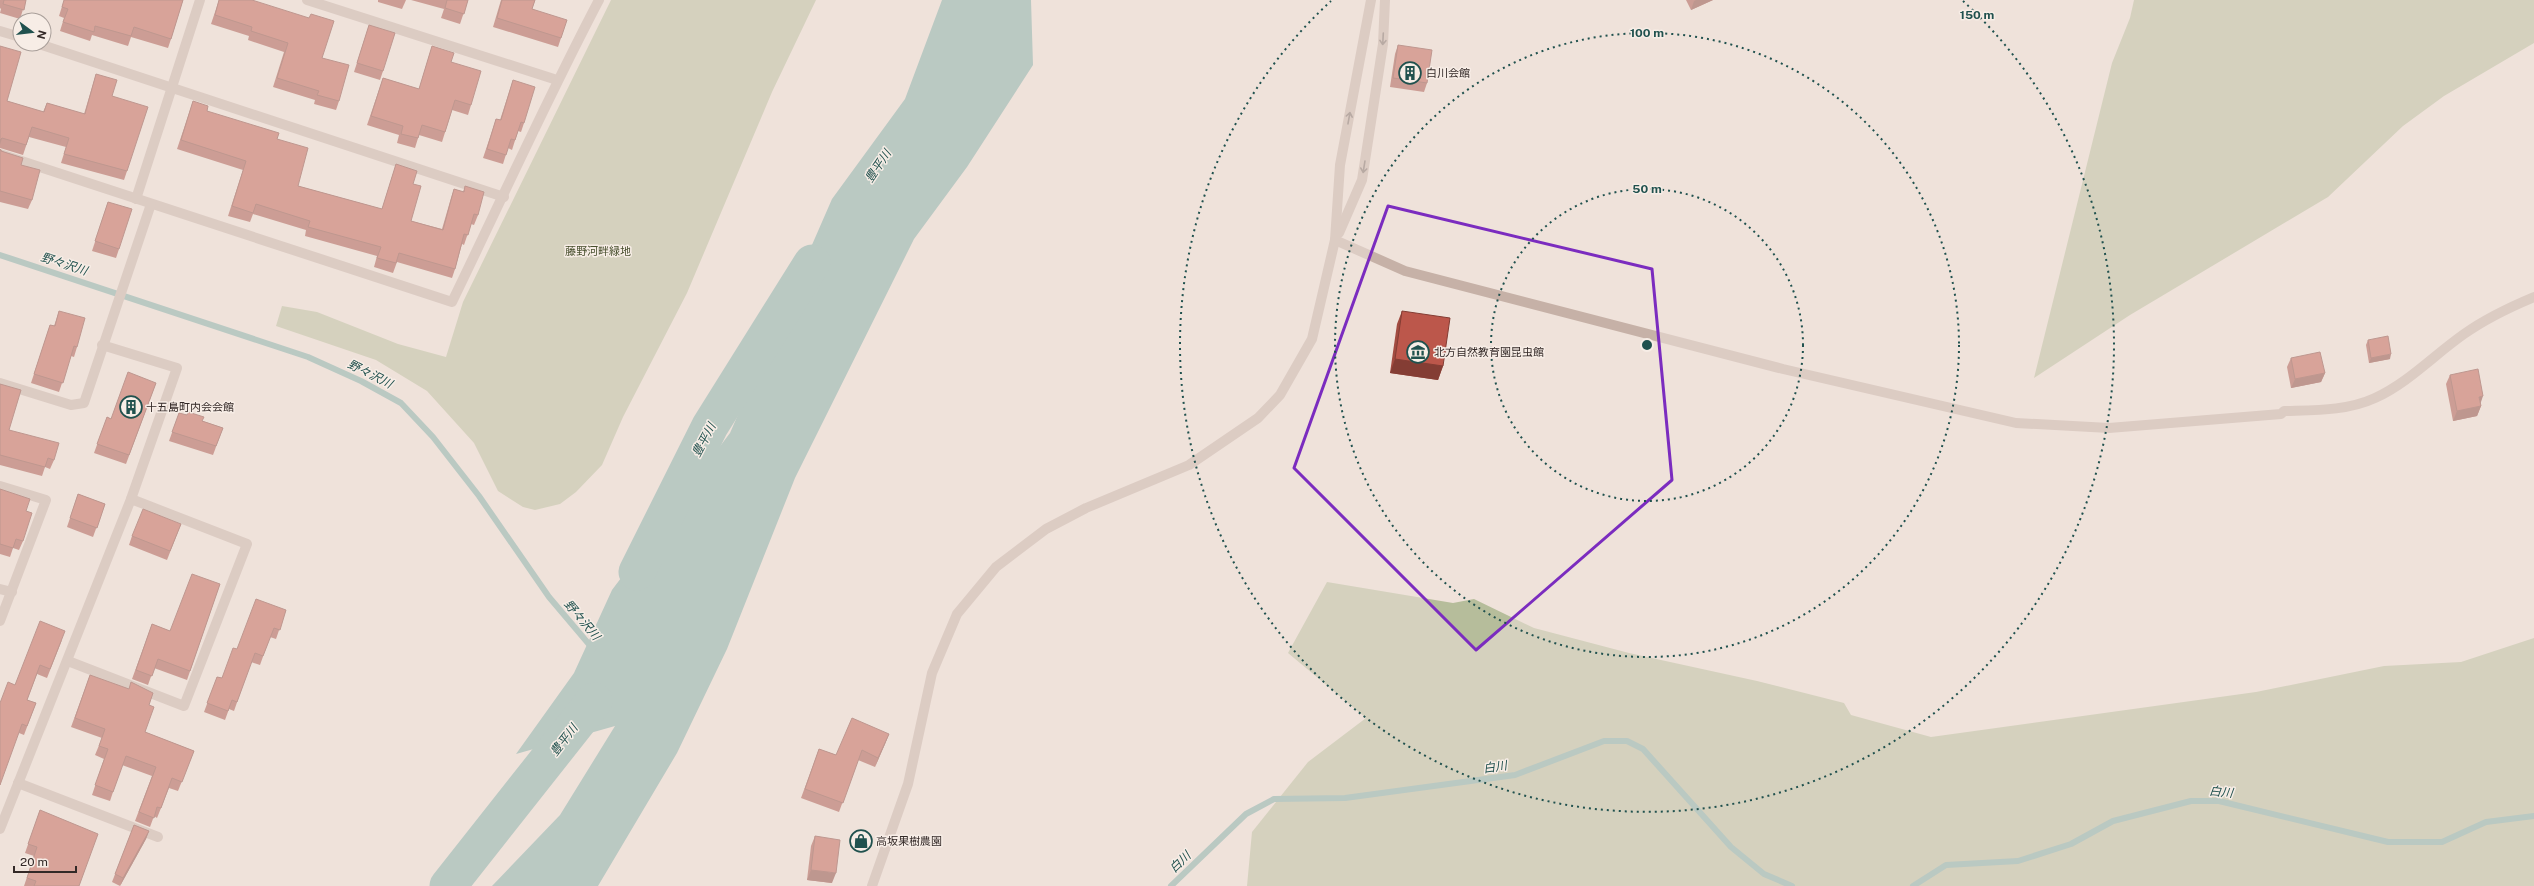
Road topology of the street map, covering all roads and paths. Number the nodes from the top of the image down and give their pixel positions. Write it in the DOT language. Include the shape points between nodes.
graph roads {
  1 [pos="200,0"];
  2 [pos="307,0"];
  3 [pos="599,0"];
  4 [pos="1371,0"];
  5 [pos="1385,0"];
  6 [pos="0,31"];
  7 [pos="12,35"];
  8 [pos="52,48"];
  9 [pos="557,80"];
  10 [pos="172,89"];
  11 [pos="0,154"];
  12 [pos="504,197"];
  13 [pos="136,199"];
  14 [pos="150,204"];
  15 [pos="1336,240"];
  16 [pos="2534,297"];
  17 [pos="102,345"];
  18 [pos="0,383"];
  19 [pos="0,486"];
  20 [pos="131,499"];
  21 [pos="0,589"];
  22 [pos="12,592"];
  23 [pos="0,621"];
  24 [pos="68,661"];
  25 [pos="18,783"];
  26 [pos="0,828"];
  27 [pos="158,837"];
  28 [pos="872,886"];
  1 -- 10 [label="street"];
  2 -- 9 [label="street"];
  3 -- 9 [label="street"];
  15 -- 4 [label="street, one-way" via="1340,165"];
  5 -- 15 [label="street, one-way" via="1383,44 1362,180"];
  6 -- 7 [label="street"];
  8 -- 10 [label="street"];
  9 -- 12 [label="street"];
  10 -- 12 [label="street"];
  10 -- 13 [label="street"];
  11 -- 13 [label="street"];
  12 -- 14 [label="street" via="452,302"];
  13 -- 14 [label="street"];
  14 -- 17 [label="street" via="110,331"];
  15 -- 16 [label="street" via="1405,271 1791,371 2016,424 2108,428 2281,414 2284,411 2333,410 2374,398 2413,375 2464,334 2512,306"];
  15 -- 28 [label="street" via="1312,339 1280,395 1258,418 1189,465 1086,508 1046,529 996,567 957,614 932,673 908,784"];
  17 -- 18 [label="street" via="84,403 71,405"];
  17 -- 20 [label="street" via="177,368"];
  19 -- 22 [label="street" via="46,500"];
  20 -- 24 [label="street"];
  20 -- 24 [label="street" via="247,544 184,706"];
  21 -- 22 [label="street"];
  22 -- 23 [label="street"];
  24 -- 25 [label="street"];
  25 -- 26 [label="street"];
  25 -- 27 [label="street"];
}
